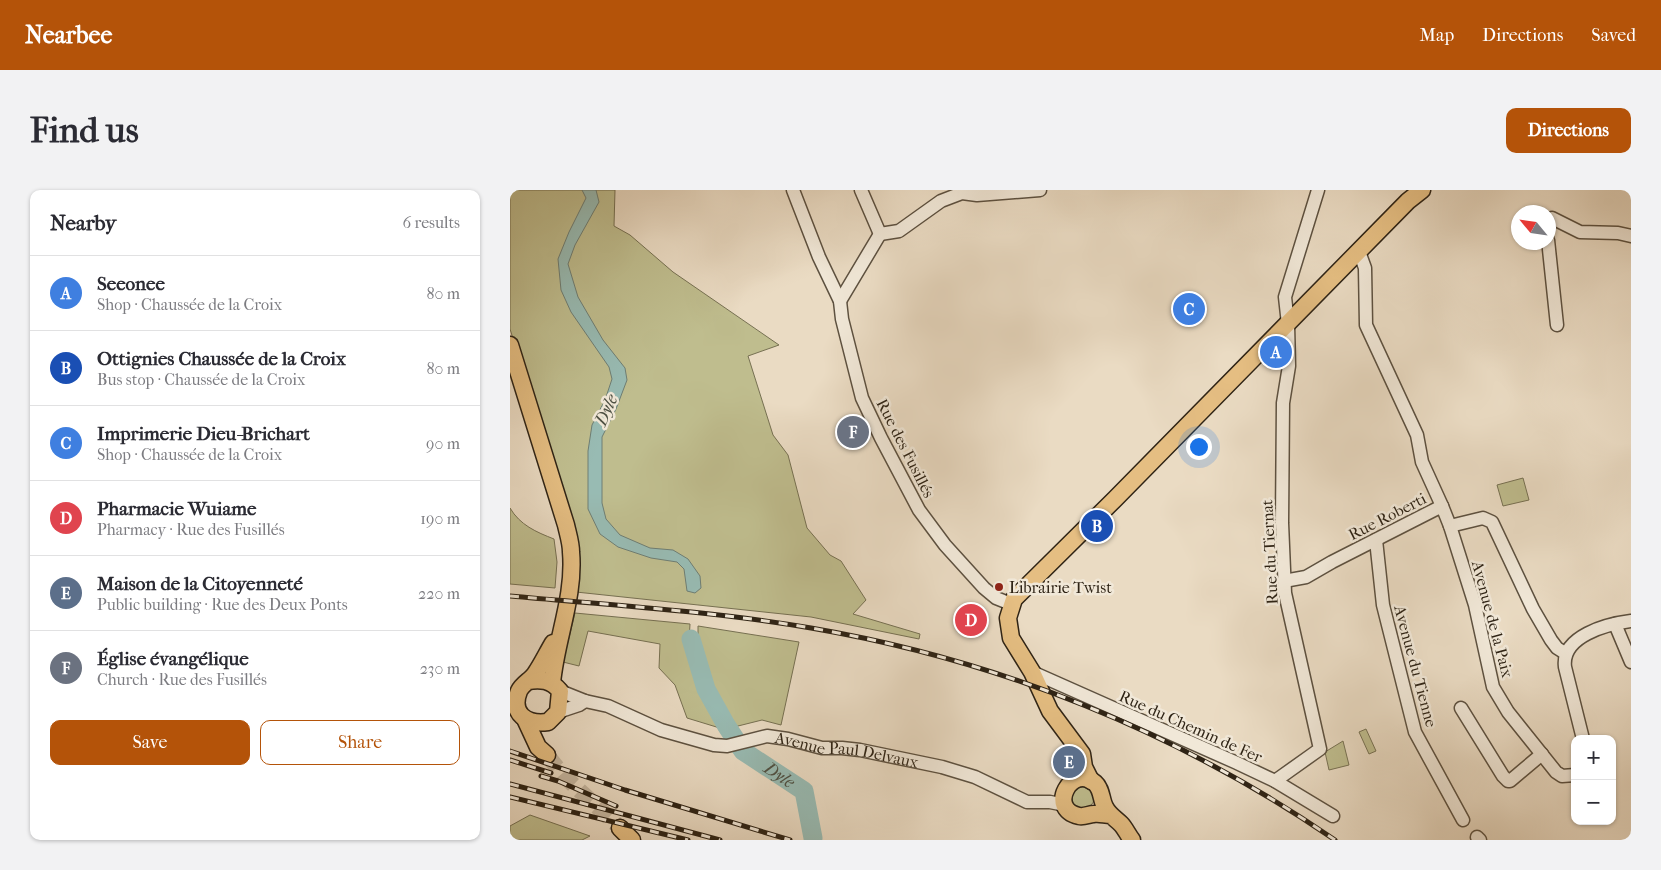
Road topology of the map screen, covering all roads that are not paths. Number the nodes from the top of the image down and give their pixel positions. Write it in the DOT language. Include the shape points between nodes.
graph roads {
  1 [pos="793,190"];
  2 [pos="861,190"];
  3 [pos="1040,190"];
  4 [pos="1318,190"];
  5 [pos="1422,190"];
  6 [pos="964,192"];
  7 [pos="1411,195"];
  8 [pos="1556,220"];
  9 [pos="880,234"];
  10 [pos="1631,236"];
  11 [pos="1549,250"];
  12 [pos="1358,252"];
  13 [pos="840,301"];
  14 [pos="1288,324"];
  15 [pos="1558,325"];
  16 [pos="510,345"];
  17 [pos="1442,506"];
  18 [pos="1450,526"];
  19 [pos="1376,540"];
  20 [pos="1284,581"];
  21 [pos="1011,604"];
  22 [pos="1631,621"];
  23 [pos="1615,624"];
  24 [pos="561,630"];
  25 [pos="1565,653"];
  26 [pos="1631,662"];
  27 [pos="1032,672"];
  28 [pos="528,681"];
  29 [pos="556,687"];
  30 [pos="585,701"];
  31 [pos="1461,708"];
  32 [pos="553,717"];
  33 [pos="525,720"];
  34 [pos="1582,735"];
  35 [pos="1542,754"];
  36 [pos="1571,775"];
  37 [pos="1084,776"];
  38 [pos="1275,781"];
  39 [pos="1060,799"];
  40 [pos="1102,810"];
  41 [pos="1333,816"];
  42 [pos="1463,820"];
  43 [pos="1132,840"];
  1 -- 13 [label="street, Rue des Fusillés"];
  2 -- 9 [label="street"];
  3 -- 6 [label="street" via="977,195"];
  4 -- 14 [label="street, Rue du Tiernat" via="1285,297"];
  5 -- 7 [label="main road"];
  6 -- 9 [label="street" via="941,201 900,231"];
  7 -- 12 [label="main road"];
  8 -- 10 [label="street" via="1580,232"];
  9 -- 13 [label="street"];
  11 -- 15 [label="street"];
  12 -- 14 [label="main road"];
  12 -- 17 [label="street" via="1365,268 1366,325 1417,435 1422,462"];
  13 -- 21 [label="street, Rue des Fusillés" via="865,407 918,510 984,588"];
  14 -- 20 [label="street, Rue du Tiernat" via="1289,366 1283,403"];
  14 -- 21 [label="main road"];
  16 -- 24 [label="main road" via="570,545 570,583"];
  17 -- 18 [label="street, Rue Roberti"];
  17 -- 19 [label="street, Rue Roberti"];
  18 -- 25 [label="street" via="1483,518 1492,522 1533,609 1551,640"];
  18 -- 35 [label="street, Avenue de la Paix" via="1475,605 1493,687 1508,712"];
  19 -- 20 [label="street, Rue Roberti" via="1306,577"];
  19 -- 42 [label="street, Avenue du Tienne" via="1383,605 1415,732"];
  20 -- 38 [label="street, Rue du Tiernat" via="1320,748"];
  21 -- 27 [label="main road" via="1008,618 1011,638"];
  22 -- 23 [label="street"];
  23 -- 25 [label="street" via="1591,631"];
  23 -- 26 [label="street"];
  24 -- 28 [label="main road"];
  24 -- 29 [label="main road" via="554,664"];
  25 -- 34 [label="street" via="1565,667"];
  27 -- 37 [label="main road" via="1050,711 1082,754"];
  27 -- 38 [label="street, Rue du Chemin de Fer"];
  28 -- 29 [label="main road" via="538,679"];
  28 -- 33 [label="main road" via="520,689 517,700 518,711"];
  29 -- 30 [label="street, Avenue Paul Delvaux"];
  29 -- 32 [label="main road"];
  30 -- 32 [label="street"];
  30 -- 39 [label="street, Avenue Paul Delvaux" via="608,706 661,730 714,745 733,745 767,736 822,748 860,750 975,777 1027,802"];
  31 -- 35 [label="street" via="1508,781"];
  32 -- 33 [label="main road" via="536,723"];
  32 -- 33 [label="main road" via="546,736 547,755 538,747"];
  35 -- 36 [label="street, Avenue de la Paix" via="1559,774"];
  37 -- 39 [label="main road" via="1069,785"];
  37 -- 40 [label="main road" via="1098,787"];
  38 -- 41 [label="street, Rue du Chemin de Fer"];
  39 -- 40 [label="main road" via="1078,816"];
  40 -- 43 [label="main road" via="1121,824"];
}
